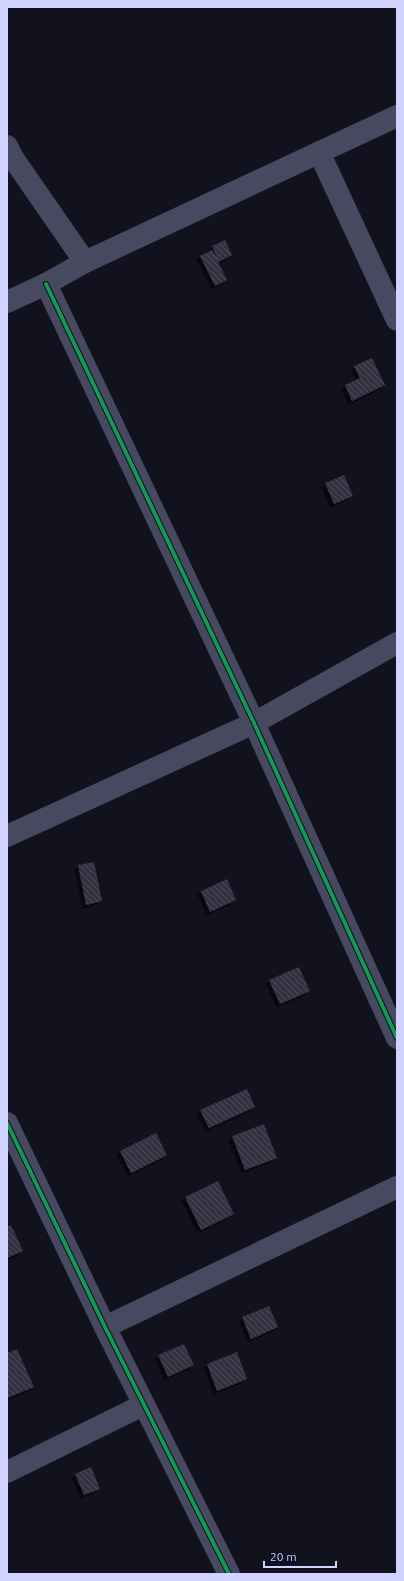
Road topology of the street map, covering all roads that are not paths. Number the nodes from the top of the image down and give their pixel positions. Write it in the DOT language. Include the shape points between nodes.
graph roads {
  1 [pos="397,116"];
  2 [pos="7,146"];
  3 [pos="319,152"];
  4 [pos="85,262"];
  5 [pos="46,284"];
  6 [pos="7,302"];
  7 [pos="397,320"];
  8 [pos="397,643"];
  9 [pos="254,723"];
  10 [pos="7,836"];
  11 [pos="397,1038"];
  12 [pos="7,1122"];
  13 [pos="397,1187"];
  14 [pos="105,1327"];
  15 [pos="143,1405"];
  16 [pos="7,1472"];
  17 [pos="229,1574"];
  1 -- 3 [label="street"];
  2 -- 4 [label="street"];
  3 -- 4 [label="street"];
  3 -- 7 [label="street"];
  4 -- 5 [label="street"];
  5 -- 6 [label="street"];
  5 -- 9 [label="street"];
  8 -- 9 [label="street"];
  9 -- 10 [label="street"];
  9 -- 11 [label="street"];
  12 -- 14 [label="street"];
  13 -- 14 [label="street"];
  14 -- 15 [label="street"];
  15 -- 16 [label="street"];
  15 -- 17 [label="street"];
}
